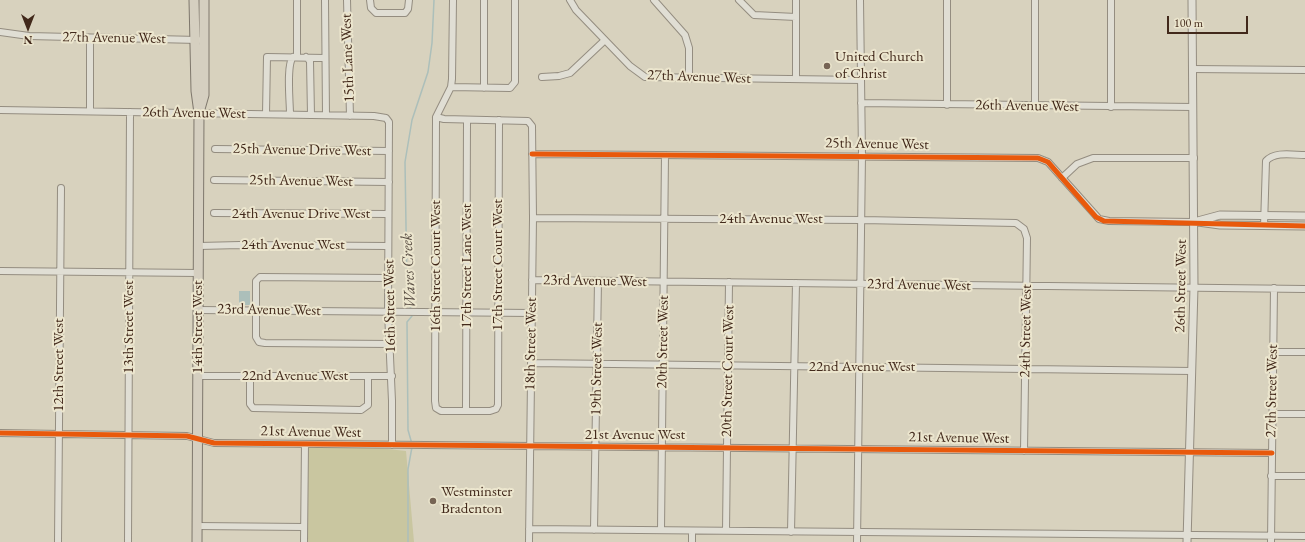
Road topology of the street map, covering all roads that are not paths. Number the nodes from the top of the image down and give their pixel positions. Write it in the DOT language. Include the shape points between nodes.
graph roads {
  1 [pos="194,0"];
  2 [pos="204,0"];
  3 [pos="297,0"];
  4 [pos="325,0"];
  5 [pos="346,0"];
  6 [pos="370,0"];
  7 [pos="409,0"];
  8 [pos="453,0"];
  9 [pos="484,0"];
  10 [pos="515,0"];
  11 [pos="570,0"];
  12 [pos="654,0"];
  13 [pos="739,0"];
  14 [pos="796,0"];
  15 [pos="860,0"];
  16 [pos="947,0"];
  17 [pos="1035,0"];
  18 [pos="1111,0"];
  19 [pos="1192,0"];
  20 [pos="796,17"];
  21 [pos="0,32"];
  22 [pos="90,38"];
  23 [pos="194,39"];
  24 [pos="204,40"];
  25 [pos="605,40"];
  26 [pos="295,57"];
  27 [pos="306,57"];
  28 [pos="325,58"];
  29 [pos="1192,68"];
  30 [pos="1305,70"];
  31 [pos="542,78"];
  32 [pos="689,79"];
  33 [pos="796,79"];
  34 [pos="861,80"];
  35 [pos="451,87"];
  36 [pos="484,88"];
  37 [pos="861,103"];
  38 [pos="947,105"];
  39 [pos="1035,106"];
  40 [pos="1111,107"];
  41 [pos="1193,107"];
  42 [pos="0,110"];
  43 [pos="90,111"];
  44 [pos="130,112"];
  45 [pos="199,113"];
  46 [pos="266,114"];
  47 [pos="290,114"];
  48 [pos="311,115"];
  49 [pos="326,115"];
  50 [pos="350,116"];
  51 [pos="436,117"];
  52 [pos="387,119"];
  53 [pos="467,120"];
  54 [pos="499,120"];
  55 [pos="215,149"];
  56 [pos="389,151"];
  57 [pos="532,154"];
  58 [pos="665,154"];
  59 [pos="862,155"];
  60 [pos="1305,155"];
  61 [pos="1194,158"];
  62 [pos="1062,178"];
  63 [pos="214,180"];
  64 [pos="388,182"];
  65 [pos="61,188"];
  66 [pos="214,213"];
  67 [pos="388,214"];
  68 [pos="1264,216"];
  69 [pos="1305,216"];
  70 [pos="533,218"];
  71 [pos="664,218"];
  72 [pos="862,220"];
  73 [pos="1009,221"];
  74 [pos="1194,222"];
  75 [pos="1264,226"];
  76 [pos="1305,226"];
  77 [pos="198,246"];
  78 [pos="388,246"];
  79 [pos="0,271"];
  80 [pos="60,272"];
  81 [pos="130,273"];
  82 [pos="198,273"];
  83 [pos="388,278"];
  84 [pos="532,280"];
  85 [pos="598,281"];
  86 [pos="664,282"];
  87 [pos="729,282"];
  88 [pos="796,283"];
  89 [pos="862,284"];
  90 [pos="1027,286"];
  91 [pos="1194,287"];
  92 [pos="1274,288"];
  93 [pos="1305,289"];
  94 [pos="198,310"];
  95 [pos="256,310"];
  96 [pos="388,312"];
  97 [pos="435,312"];
  98 [pos="466,312"];
  99 [pos="498,313"];
  100 [pos="532,313"];
  101 [pos="390,344"];
  102 [pos="1273,352"];
  103 [pos="1305,352"];
  104 [pos="531,364"];
  105 [pos="597,364"];
  106 [pos="664,365"];
  107 [pos="728,366"];
  108 [pos="795,367"];
  109 [pos="861,367"];
  110 [pos="1025,368"];
  111 [pos="1192,371"];
  112 [pos="198,376"];
  113 [pos="250,376"];
  114 [pos="392,376"];
  115 [pos="368,377"];
  116 [pos="466,411"];
  117 [pos="1272,414"];
  118 [pos="1305,414"];
  119 [pos="0,433"];
  120 [pos="59,434"];
  121 [pos="128,435"];
  122 [pos="198,439"];
  123 [pos="305,444"];
  124 [pos="392,445"];
  125 [pos="530,446"];
  126 [pos="596,447"];
  127 [pos="661,448"];
  128 [pos="727,448"];
  129 [pos="793,449"];
  130 [pos="859,449"];
  131 [pos="1024,451"];
  132 [pos="1189,452"];
  133 [pos="1272,453"];
  134 [pos="1271,476"];
  135 [pos="1305,476"];
  136 [pos="197,526"];
  137 [pos="304,527"];
  138 [pos="529,529"];
  139 [pos="594,530"];
  140 [pos="661,530"];
  141 [pos="692,531"];
  142 [pos="726,531"];
  143 [pos="791,532"];
  144 [pos="857,532"];
  145 [pos="1305,536"];
  146 [pos="1187,539"];
  147 [pos="1271,539"];
  148 [pos="58,542"];
  149 [pos="128,542"];
  150 [pos="197,542"];
  151 [pos="304,542"];
  152 [pos="529,542"];
  153 [pos="692,542"];
  154 [pos="857,542"];
  1 -- 23 [label="main road, 14th Street West"];
  2 -- 24 [label="main road, 14th Street West"];
  3 -- 26 [label="street"];
  4 -- 28 [label="street"];
  5 -- 50 [label="street, 15th Lane West"];
  6 -- 7 [label="street" via="371,8 376,13 392,14 405,13"];
  8 -- 35 [label="street"];
  9 -- 36 [label="street"];
  10 -- 36 [label="street" via="515,82 510,88"];
  11 -- 25 [label="street" via="576,10"];
  12 -- 32 [label="street" via="685,35"];
  13 -- 20 [label="street" via="754,15"];
  14 -- 20 [label="street"];
  15 -- 34 [label="street"];
  16 -- 38 [label="street"];
  17 -- 39 [label="street"];
  18 -- 40 [label="street"];
  19 -- 29 [label="street, 26th Street West"];
  20 -- 33 [label="street"];
  21 -- 22 [label="street, 27th Avenue West" via="29,36"];
  22 -- 23 [label="street, 27th Avenue West"];
  22 -- 43 [label="street"];
  23 -- 24 [label="street, 27th Avenue West"];
  23 -- 45 [label="main road, 14th Street West"];
  24 -- 45 [label="main road, 14th Street West" via="204,96"];
  25 -- 31 [label="street" via="570,72"];
  25 -- 32 [label="street, 27th Avenue West" via="635,72 645,77"];
  26 -- 27 [label="street"];
  26 -- 46 [label="street" via="268,57"];
  26 -- 47 [label="street" via="290,60 289,71"];
  27 -- 28 [label="street"];
  27 -- 48 [label="street" via="310,61"];
  28 -- 49 [label="street"];
  29 -- 30 [label="street"];
  29 -- 41 [label="street, 26th Street West"];
  32 -- 33 [label="street, 27th Avenue West"];
  33 -- 34 [label="street, 27th Avenue West"];
  34 -- 37 [label="street"];
  35 -- 36 [label="street"];
  35 -- 51 [label="street"];
  37 -- 38 [label="street, 26th Avenue West"];
  37 -- 59 [label="street"];
  38 -- 39 [label="street, 26th Avenue West"];
  39 -- 40 [label="street, 26th Avenue West"];
  40 -- 41 [label="street, 26th Avenue West"];
  41 -- 61 [label="street, 26th Street West"];
  42 -- 43 [label="street, 26th Avenue West"];
  43 -- 44 [label="street, 26th Avenue West"];
  44 -- 45 [label="street, 26th Avenue West"];
  44 -- 81 [label="street, 13th Street West"];
  45 -- 46 [label="street, 26th Avenue West"];
  45 -- 77 [label="main road, 14th Street West"];
  46 -- 47 [label="street, 26th Avenue West"];
  47 -- 48 [label="street, 26th Avenue West"];
  48 -- 49 [label="street, 26th Avenue West"];
  49 -- 50 [label="street, 26th Avenue West"];
  50 -- 52 [label="street, 26th Avenue West" via="382,116"];
  51 -- 53 [label="street"];
  51 -- 97 [label="street, 16th Street Court West"];
  52 -- 56 [label="street, 16th Street West"];
  53 -- 54 [label="street"];
  53 -- 98 [label="street, 17th Street Lane West"];
  54 -- 57 [label="street, 18th Street West" via="530,123"];
  54 -- 99 [label="street, 17th Street Court West"];
  55 -- 56 [label="street, 25th Avenue Drive West"];
  56 -- 64 [label="street, 16th Street West"];
  57 -- 58 [label="street, 25th Avenue West"];
  57 -- 70 [label="street, 18th Street West"];
  58 -- 59 [label="street, 25th Avenue West"];
  58 -- 71 [label="street, 20th Street West"];
  59 -- 62 [label="street, 25th Avenue West" via="1038,158 1048,162"];
  59 -- 72 [label="street"];
  60 -- 68 [label="street" via="1276,154 1266,161"];
  61 -- 62 [label="street" via="1093,158 1077,164"];
  61 -- 74 [label="street, 26th Street West"];
  62 -- 74 [label="street, 25th Avenue West" via="1096,217 1104,221"];
  63 -- 64 [label="street, 25th Avenue West"];
  64 -- 67 [label="street, 16th Street West"];
  65 -- 80 [label="street, 12th Street West"];
  66 -- 67 [label="street, 24th Avenue Drive West"];
  67 -- 78 [label="street, 16th Street West"];
  68 -- 69 [label="street"];
  68 -- 74 [label="street" via="1220,215"];
  68 -- 75 [label="street"];
  70 -- 71 [label="street, 24th Avenue West"];
  70 -- 84 [label="street, 18th Street West"];
  71 -- 72 [label="street, 24th Avenue West"];
  71 -- 86 [label="street, 20th Street West"];
  72 -- 73 [label="street, 24th Avenue West"];
  72 -- 89 [label="street"];
  73 -- 90 [label="street, 24th Street West" via="1021,226 1026,234"];
  74 -- 75 [label="street"];
  74 -- 91 [label="street, 26th Street West"];
  75 -- 76 [label="street"];
  77 -- 78 [label="street, 24th Avenue West"];
  77 -- 82 [label="main road, 14th Street West"];
  78 -- 83 [label="street, 16th Street West"];
  79 -- 80 [label="street"];
  80 -- 81 [label="street"];
  80 -- 120 [label="street, 12th Street West"];
  81 -- 82 [label="street"];
  81 -- 121 [label="street, 13th Street West"];
  82 -- 94 [label="main road, 14th Street West"];
  83 -- 95 [label="street" via="263,277 258,279"];
  83 -- 96 [label="street, 16th Street West"];
  84 -- 85 [label="street, 23rd Avenue West"];
  84 -- 100 [label="street, 18th Street West"];
  85 -- 86 [label="street, 23rd Avenue West"];
  85 -- 105 [label="street, 19th Street West"];
  86 -- 87 [label="street, 23rd Avenue West"];
  86 -- 106 [label="street, 20th Street West"];
  87 -- 88 [label="street, 23rd Avenue West"];
  87 -- 107 [label="street, 20th Street Court West"];
  88 -- 89 [label="street, 23rd Avenue West"];
  88 -- 108 [label="street"];
  89 -- 90 [label="street, 23rd Avenue West"];
  89 -- 109 [label="street"];
  90 -- 91 [label="street, 23rd Avenue West"];
  90 -- 110 [label="street, 24th Street West"];
  91 -- 92 [label="street, 23rd Avenue West"];
  91 -- 111 [label="street, 26th Street West"];
  92 -- 93 [label="street, 23rd Avenue West"];
  92 -- 102 [label="street, 27th Street West"];
  94 -- 95 [label="street, 23rd Avenue West"];
  94 -- 112 [label="main road, 14th Street West"];
  95 -- 96 [label="street, 23rd Avenue West"];
  95 -- 101 [label="street" via="256,337 259,342"];
  96 -- 97 [label="street, 23rd Avenue West"];
  96 -- 101 [label="street, 16th Street West"];
  97 -- 98 [label="street, 23rd Avenue West"];
  97 -- 116 [label="street, 16th Street Court West" via="436,408 441,411"];
  98 -- 99 [label="street, 23rd Avenue West"];
  98 -- 116 [label="street, 17th Street Lane West"];
  99 -- 100 [label="street, 23rd Avenue West"];
  99 -- 116 [label="street, 17th Street Court West" via="496,409"];
  100 -- 104 [label="street, 18th Street West"];
  101 -- 114 [label="street, 16th Street West"];
  102 -- 103 [label="street"];
  102 -- 117 [label="street, 27th Street West"];
  104 -- 105 [label="street, 22nd Avenue West"];
  104 -- 125 [label="street, 18th Street West"];
  105 -- 106 [label="street, 22nd Avenue West"];
  105 -- 126 [label="street, 19th Street West"];
  106 -- 107 [label="street, 22nd Avenue West"];
  106 -- 127 [label="street, 20th Street West"];
  107 -- 108 [label="street, 22nd Avenue West"];
  107 -- 128 [label="street, 20th Street Court West"];
  108 -- 109 [label="street, 22nd Avenue West"];
  108 -- 129 [label="street"];
  109 -- 110 [label="street, 22nd Avenue West"];
  109 -- 130 [label="street"];
  110 -- 111 [label="street, 22nd Avenue West"];
  110 -- 131 [label="street, 24th Street West"];
  111 -- 132 [label="street, 26th Street West"];
  112 -- 113 [label="street, 22nd Avenue West"];
  112 -- 122 [label="main road, 14th Street West"];
  113 -- 115 [label="street, 22nd Avenue West"];
  113 -- 115 [label="street" via="250,404 253,408 361,410 366,407"];
  114 -- 115 [label="street, 22nd Avenue West"];
  114 -- 124 [label="street, 16th Street West"];
  117 -- 118 [label="street"];
  117 -- 133 [label="street, 27th Street West"];
  119 -- 120 [label="street, 21st Avenue West"];
  120 -- 121 [label="street, 21st Avenue West"];
  120 -- 148 [label="street, 12th Street West"];
  121 -- 122 [label="street, 21st Avenue West" via="187,436"];
  121 -- 149 [label="street, 13th Street West"];
  122 -- 123 [label="street, 21st Avenue West" via="208,443"];
  122 -- 136 [label="main road, 14th Street West"];
  123 -- 124 [label="street, 21st Avenue West"];
  123 -- 137 [label="street"];
  124 -- 125 [label="street, 21st Avenue West"];
  125 -- 126 [label="street, 21st Avenue West"];
  125 -- 138 [label="street, 18th Street West"];
  126 -- 127 [label="street, 21st Avenue West"];
  126 -- 139 [label="street, 19th Street West"];
  127 -- 128 [label="street, 21st Avenue West"];
  127 -- 140 [label="street, 20th Street West"];
  128 -- 129 [label="street, 21st Avenue West"];
  128 -- 142 [label="street, 20th Street Court West"];
  129 -- 130 [label="street, 21st Avenue West"];
  129 -- 143 [label="street"];
  130 -- 131 [label="street, 21st Avenue West"];
  130 -- 144 [label="street"];
  131 -- 132 [label="street, 21st Avenue West"];
  132 -- 133 [label="street, 21st Avenue West"];
  132 -- 146 [label="street, 26th Street West"];
  133 -- 134 [label="street, 27th Street West"];
  134 -- 135 [label="street"];
  134 -- 147 [label="street, 27th Street West"];
  136 -- 137 [label="street"];
  136 -- 150 [label="main road, 14th Street West"];
  137 -- 151 [label="street"];
  138 -- 139 [label="street"];
  138 -- 152 [label="street, 18th Street West"];
  139 -- 140 [label="street"];
  140 -- 141 [label="street"];
  141 -- 142 [label="street"];
  141 -- 153 [label="street"];
  142 -- 143 [label="street"];
  143 -- 144 [label="street"];
  144 -- 146 [label="street"];
  144 -- 154 [label="street"];
  145 -- 147 [label="street"];
  146 -- 147 [label="street"];
}
